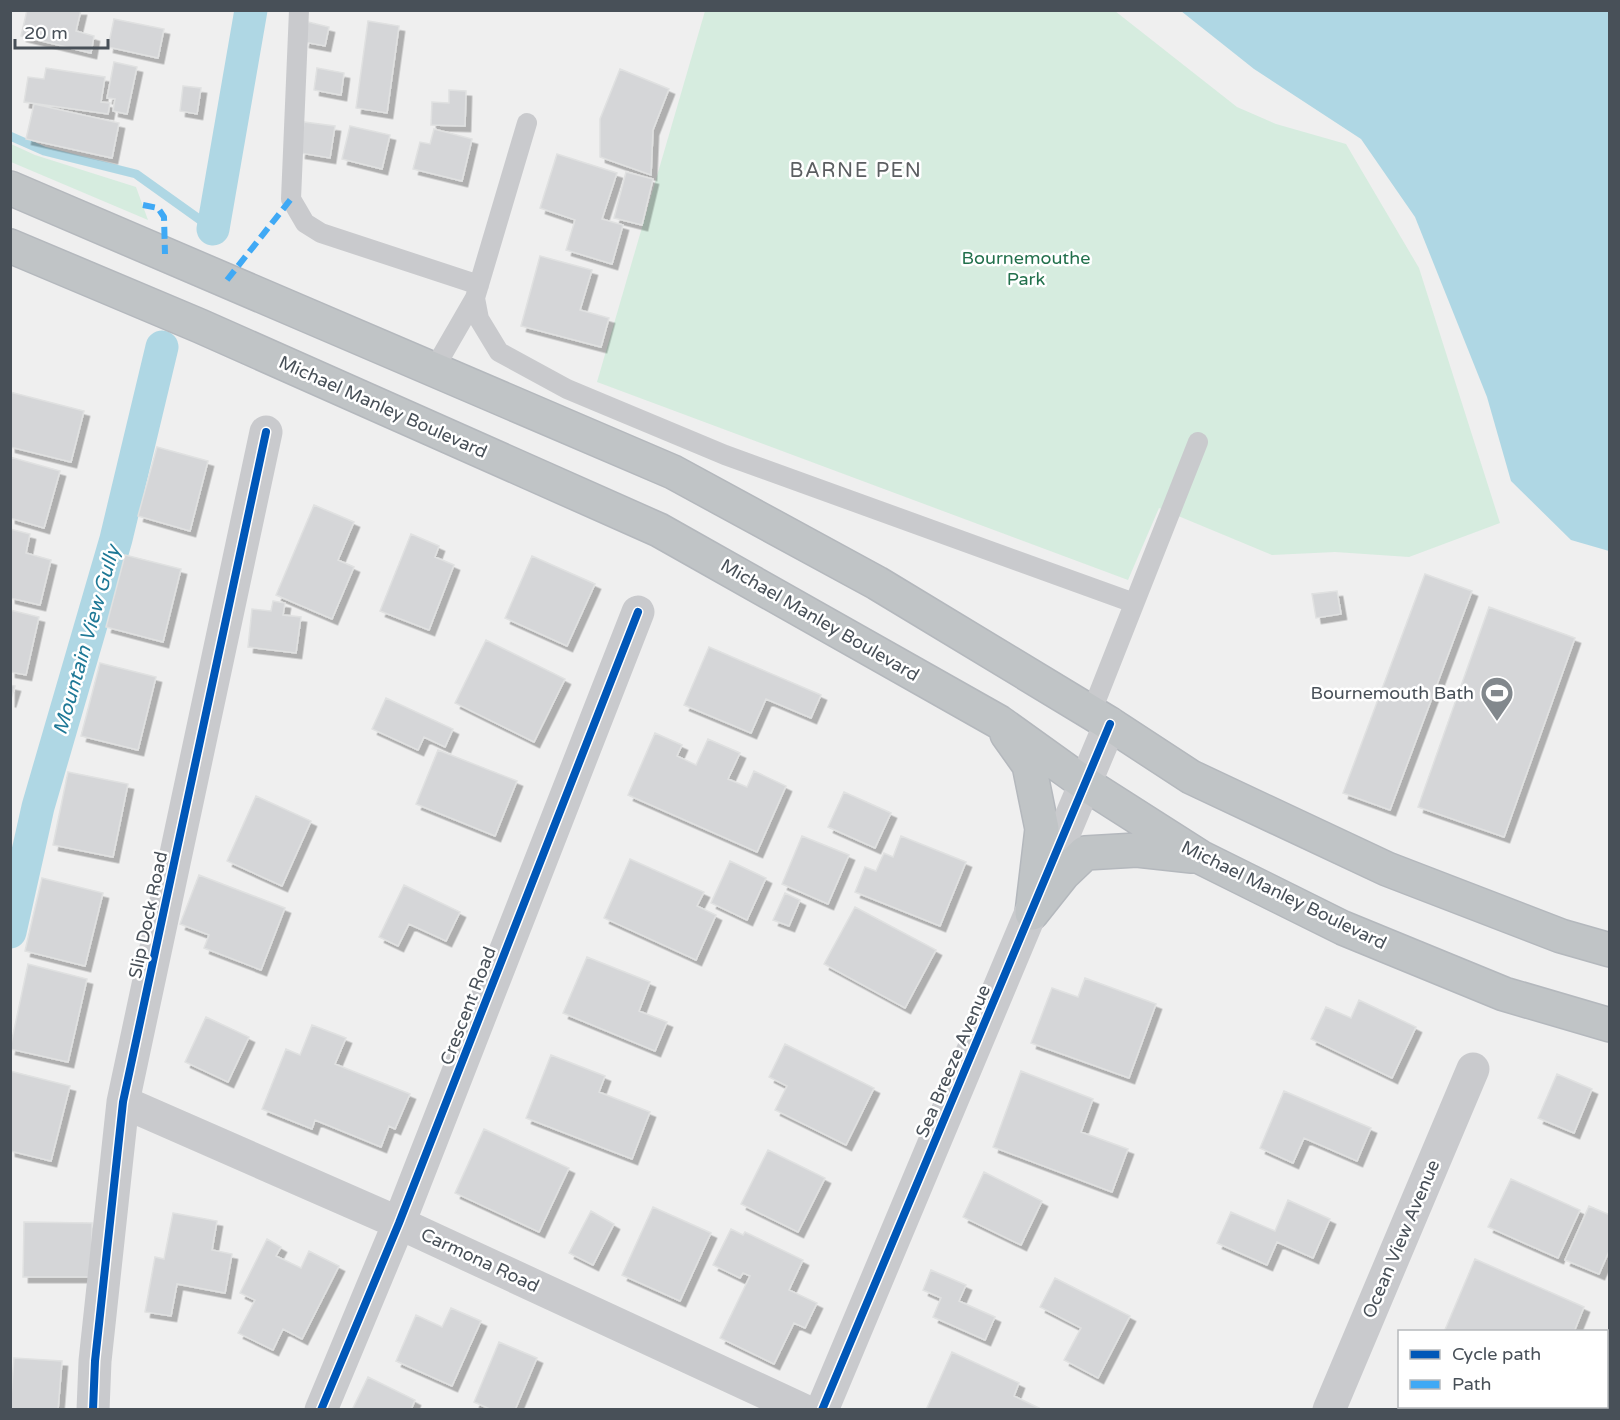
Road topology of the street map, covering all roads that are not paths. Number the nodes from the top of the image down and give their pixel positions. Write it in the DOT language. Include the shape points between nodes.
graph roads {
  1 [pos="299,10"];
  2 [pos="527,123"];
  3 [pos="10,188"];
  4 [pos="10,246"];
  5 [pos="477,292"];
  6 [pos="434,369"];
  7 [pos="266,432"];
  8 [pos="1198,442"];
  9 [pos="1134,603"];
  10 [pos="638,612"];
  11 [pos="1100,719"];
  12 [pos="999,722"];
  13 [pos="1084,783"];
  14 [pos="1200,857"];
  15 [pos="1032,913"];
  16 [pos="1610,950"];
  17 [pos="1610,1026"];
  18 [pos="1473,1069"];
  19 [pos="123,1102"];
  20 [pos="399,1223"];
  21 [pos="93,1410"];
  22 [pos="321,1410"];
  23 [pos="803,1410"];
  24 [pos="822,1410"];
  25 [pos="1329,1410"];
  1 -- 5 [label="lane" via="291,199 304,223"];
  2 -- 5 [label="lane"];
  3 -- 6 [label="highway"];
  4 -- 12 [label="highway, Michael Manley Boulevard" via="659,530"];
  5 -- 6 [label="lane"];
  5 -- 9 [label="lane" via="479,319 499,352 567,389 725,454"];
  6 -- 11 [label="highway" via="673,472 877,583"];
  7 -- 19 [label="street, Slip Dock Road"];
  8 -- 9 [label="lane"];
  9 -- 11 [label="lane"];
  10 -- 20 [label="street, Crescent Road"];
  11 -- 13 [label="street, Sea Breeze Avenue"];
  11 -- 16 [label="highway" via="1191,777 1387,869 1561,936"];
  12 -- 13 [label="highway, Michael Manley Boulevard"];
  12 -- 15 [label="highway" via="1029,765 1042,829"];
  13 -- 14 [label="highway, Michael Manley Boulevard"];
  13 -- 15 [label="street, Sea Breeze Avenue"];
  14 -- 15 [label="highway" via="1137,850 1085,853"];
  14 -- 17 [label="highway, Michael Manley Boulevard" via="1343,928 1504,994"];
  15 -- 24 [label="street, Sea Breeze Avenue"];
  18 -- 25 [label="street, Ocean View Avenue"];
  19 -- 20 [label="street, Carmona Road"];
  19 -- 21 [label="street, Slip Dock Road"];
  20 -- 22 [label="street, Crescent Road"];
  20 -- 23 [label="street, Carmona Road"];
}
